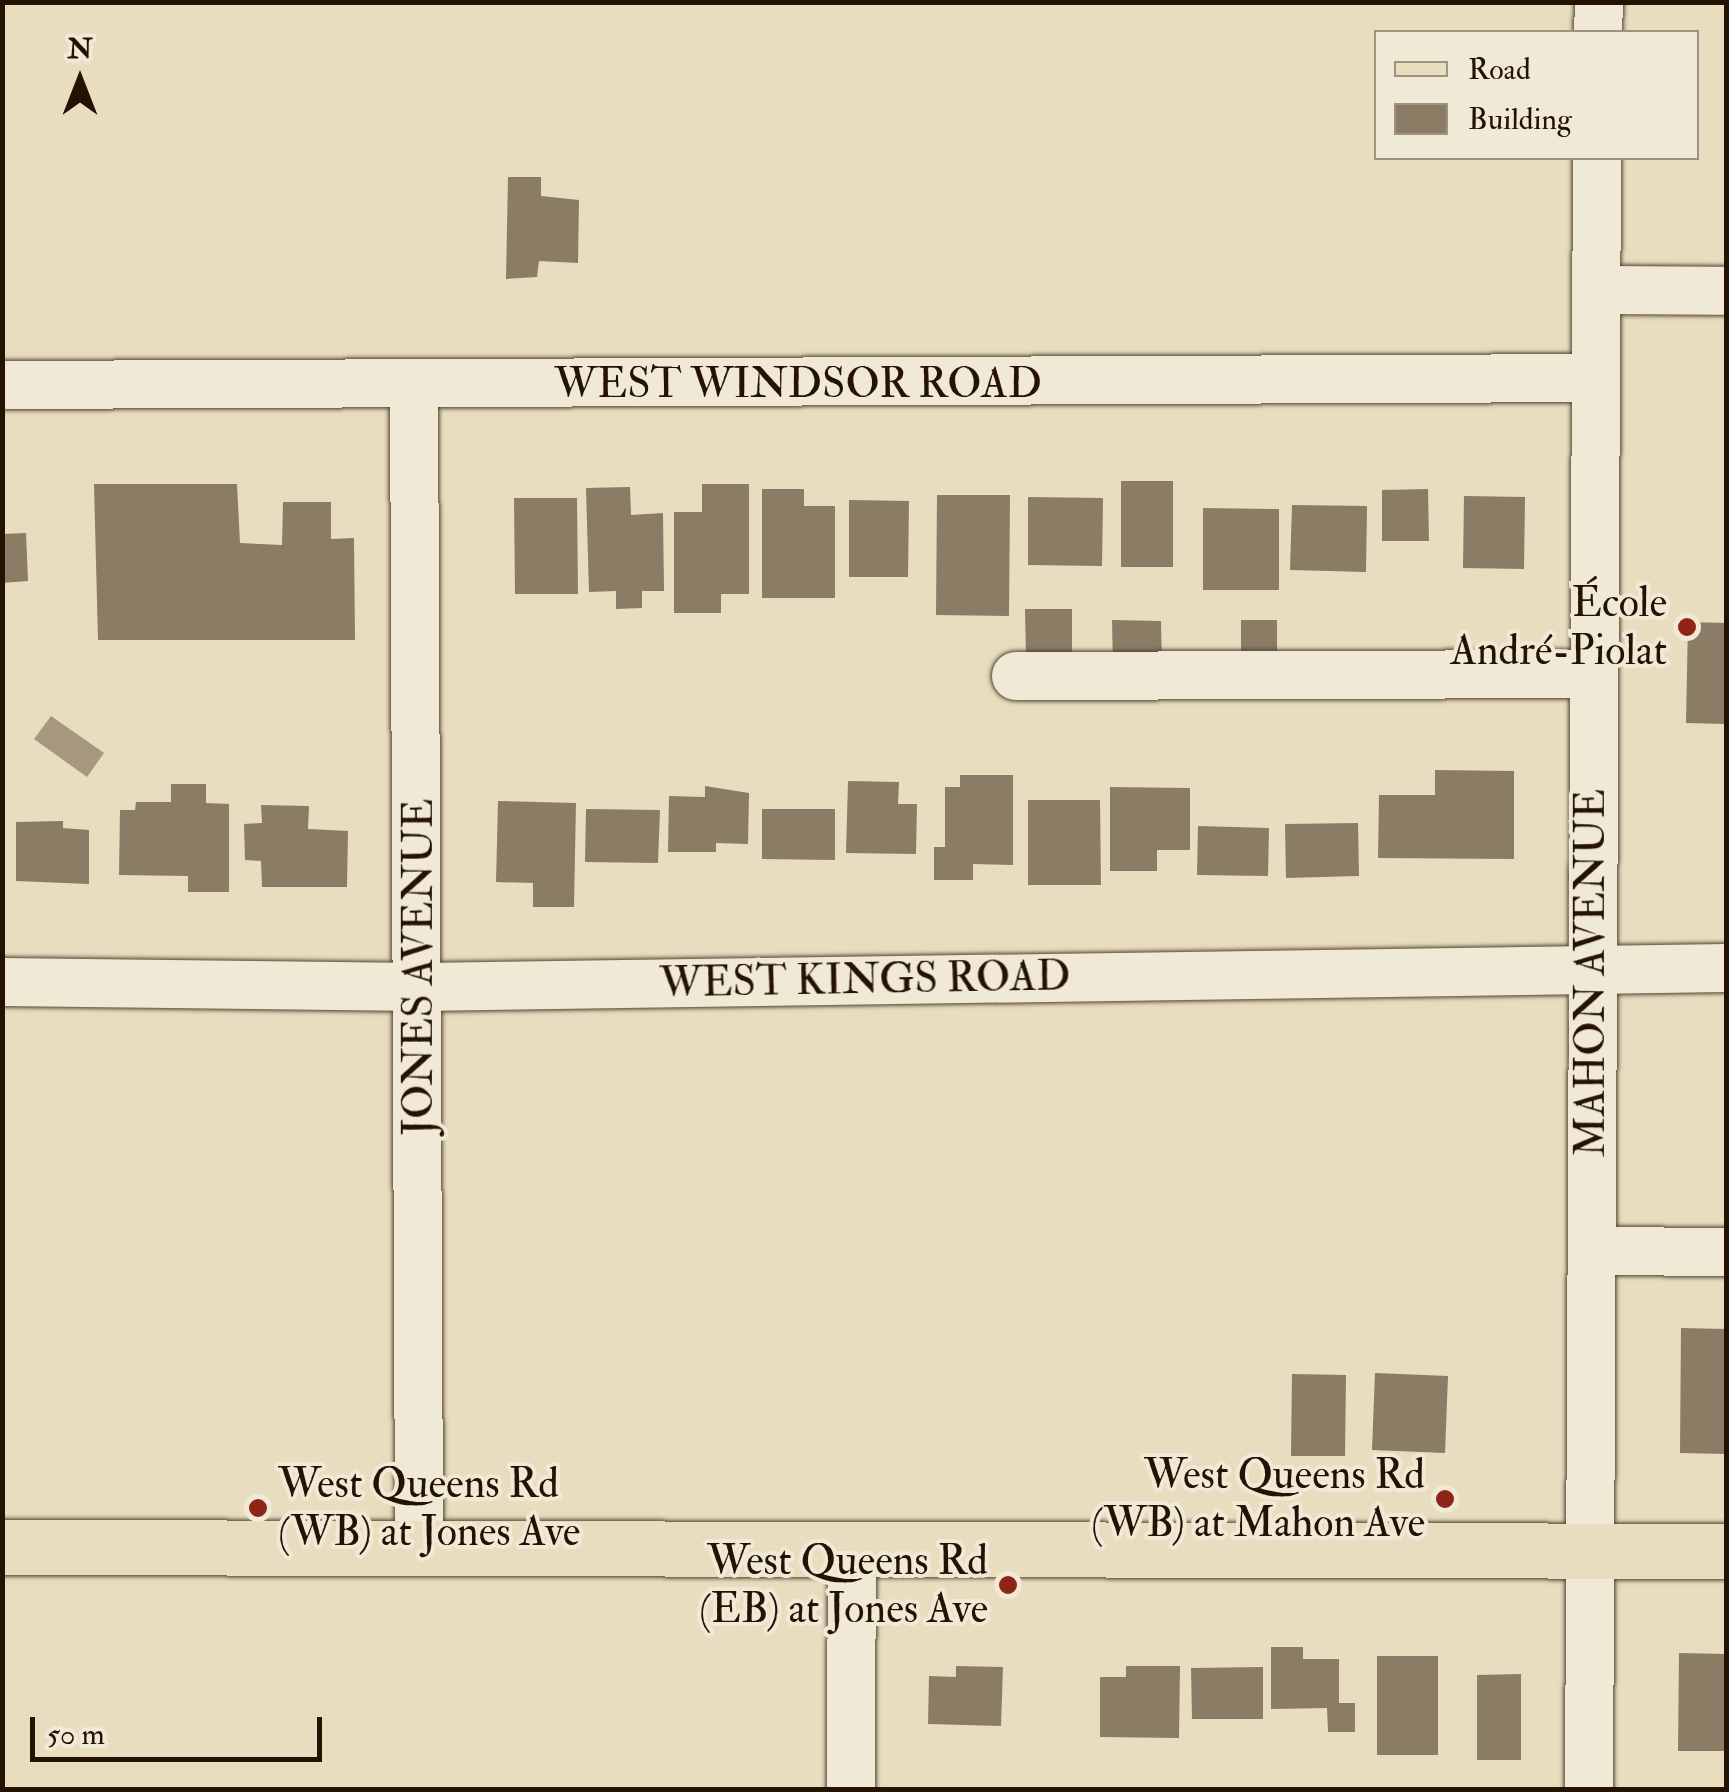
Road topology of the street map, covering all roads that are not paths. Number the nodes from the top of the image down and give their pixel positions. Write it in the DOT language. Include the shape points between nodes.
graph roads {
  1 [pos="1599,2"];
  2 [pos="1598,30"];
  3 [pos="1598,160"];
  4 [pos="1596,290"];
  5 [pos="1726,290"];
  6 [pos="1594,378"];
  7 [pos="2,385"];
  8 [pos="414,386"];
  9 [pos="1591,674"];
  10 [pos="1016,676"];
  11 [pos="1591,968"];
  12 [pos="1726,968"];
  13 [pos="2,982"];
  14 [pos="420,987"];
  15 [pos="1592,1251"];
  16 [pos="1726,1252"];
  17 [pos="2,1547"];
  18 [pos="420,1548"];
  19 [pos="1591,1550"];
  20 [pos="852,1551"];
  21 [pos="1726,1551"];
  22 [pos="851,1790"];
  23 [pos="1589,1790"];
  1 -- 2 [label="street"];
  3 -- 4 [label="street, MAHON AVENUE"];
  4 -- 5 [label="street"];
  4 -- 6 [label="street, MAHON AVENUE"];
  6 -- 8 [label="street, WEST WINDSOR ROAD"];
  6 -- 9 [label="street, MAHON AVENUE"];
  7 -- 8 [label="street, WEST WINDSOR ROAD"];
  8 -- 14 [label="street, JONES AVENUE"];
  9 -- 10 [label="street"];
  9 -- 11 [label="street, MAHON AVENUE"];
  11 -- 12 [label="street, WEST KINGS ROAD"];
  11 -- 14 [label="street, WEST KINGS ROAD"];
  11 -- 15 [label="street, MAHON AVENUE"];
  13 -- 14 [label="street, WEST KINGS ROAD"];
  14 -- 18 [label="street, JONES AVENUE"];
  15 -- 16 [label="street"];
  15 -- 19 [label="street, MAHON AVENUE"];
  17 -- 18 [label="main road"];
  18 -- 20 [label="main road"];
  19 -- 20 [label="main road"];
  19 -- 21 [label="main road"];
  19 -- 23 [label="street, MAHON AVENUE"];
  20 -- 22 [label="street"];
}
